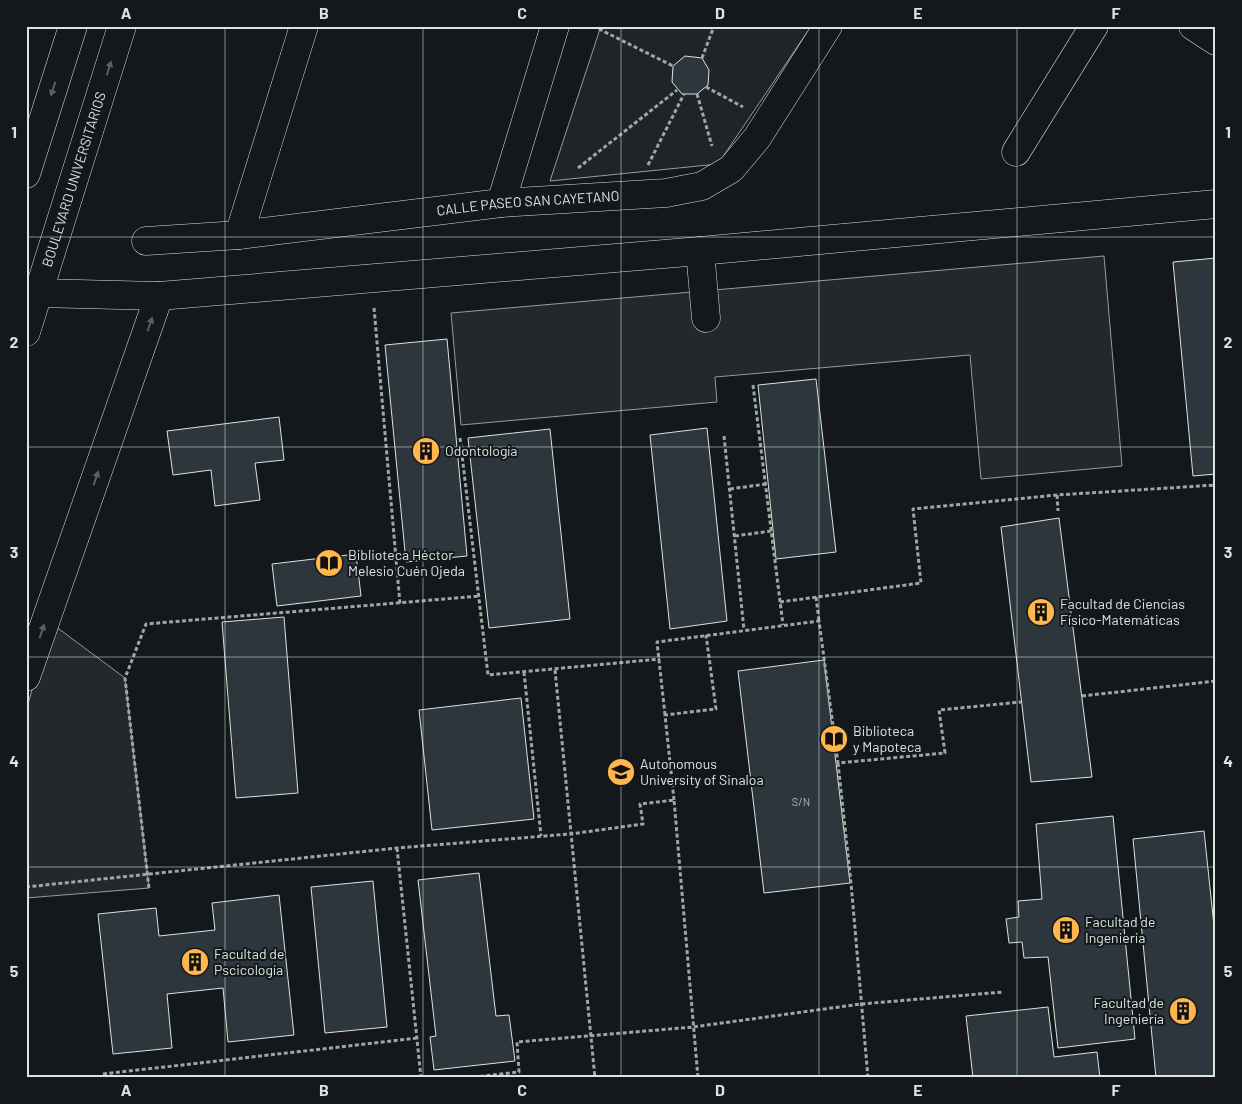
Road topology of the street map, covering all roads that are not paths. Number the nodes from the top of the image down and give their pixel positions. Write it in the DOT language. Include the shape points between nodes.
graph roads {
  1 [pos="74,26"];
  2 [pos="122,26"];
  3 [pos="304,26"];
  4 [pos="555,26"];
  5 [pos="828,26"];
  6 [pos="1094,26"];
  7 [pos="1193,26"];
  8 [pos="1216,41"];
  9 [pos="1016,152"];
  10 [pos="26,174"];
  11 [pos="501,203"];
  12 [pos="1216,204"];
  13 [pos="239,235"];
  14 [pos="146,241"];
  15 [pos="700,251"];
  16 [pos="32,293"];
  17 [pos="159,296"];
  18 [pos="706,318"];
  19 [pos="26,332"];
  20 [pos="26,677"];
  1 -- 10 [label="street, one-way"];
  16 -- 2 [label="street, BOULEVARD UNIVERSITARIOS, one-way"];
  3 -- 13 [label="street"];
  4 -- 11 [label="street"];
  5 -- 11 [label="street, CALLE PASEO SAN CAYETANO" via="757,138 731,169 702,186 666,194"];
  6 -- 9 [label="street"];
  7 -- 8 [label="street"];
  11 -- 13 [label="street, CALLE PASEO SAN CAYETANO"];
  12 -- 15 [label="street"];
  13 -- 14 [label="street, CALLE PASEO SAN CAYETANO"];
  15 -- 17 [label="street"];
  15 -- 18 [label="street"];
  16 -- 17 [label="street"];
  16 -- 19 [label="street, BOULEVARD UNIVERSITARIOS"];
  20 -- 17 [label="street, one-way"];
}
